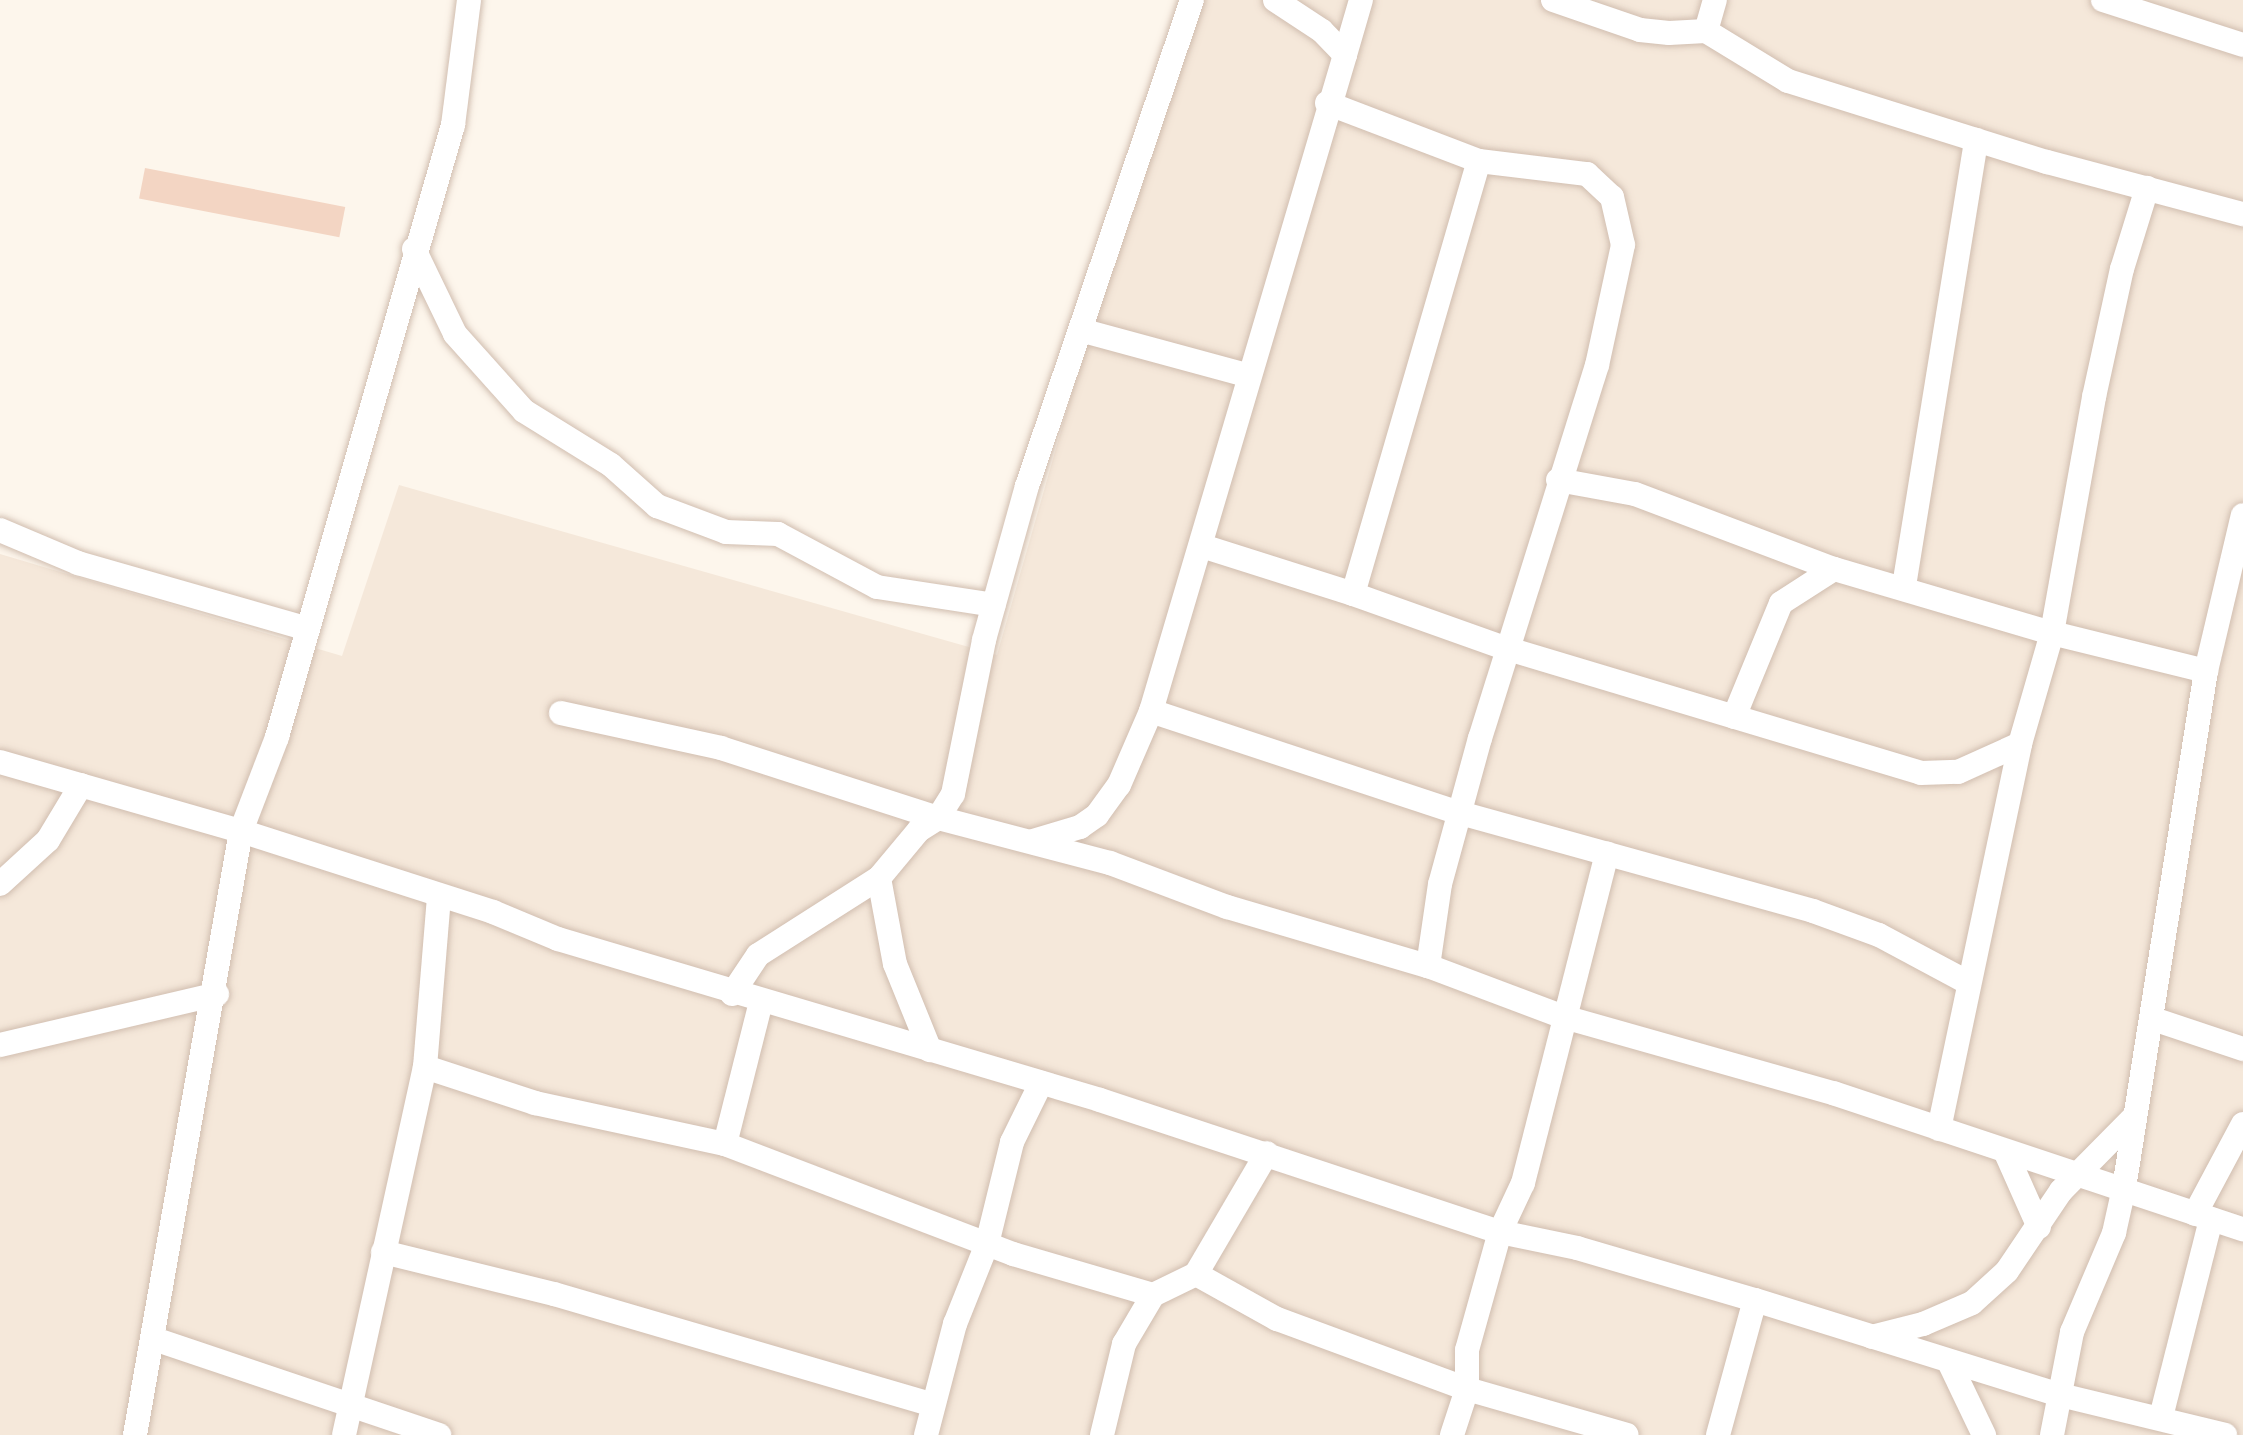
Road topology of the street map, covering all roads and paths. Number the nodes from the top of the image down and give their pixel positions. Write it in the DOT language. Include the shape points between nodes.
graph roads {
  1 [pos="469,0"];
  2 [pos="1192,0"];
  3 [pos="1275,0"];
  4 [pos="1361,0"];
  5 [pos="1553,0"];
  6 [pos="1714,0"];
  7 [pos="2103,0"];
  8 [pos="1706,31"];
  9 [pos="2243,45"];
  10 [pos="1345,55"];
  11 [pos="1327,103"];
  12 [pos="1976,140"];
  13 [pos="1479,160"];
  14 [pos="2147,188"];
  15 [pos="2243,214"];
  16 [pos="413,249"];
  17 [pos="1084,331"];
  18 [pos="1246,375"];
  19 [pos="1558,480"];
  20 [pos="2243,515"];
  21 [pos="0,530"];
  22 [pos="1202,546"];
  23 [pos="1834,569"];
  24 [pos="1904,586"];
  25 [pos="1353,594"];
  26 [pos="994,604"];
  27 [pos="305,628"];
  28 [pos="2052,633"];
  29 [pos="1505,649"];
  30 [pos="2206,671"];
  31 [pos="1151,711"];
  32 [pos="561,713"];
  33 [pos="1735,717"];
  34 [pos="2020,744"];
  35 [pos="0,762"];
  36 [pos="81,785"];
  37 [pos="1460,813"];
  38 [pos="938,818"];
  39 [pos="241,831"];
  40 [pos="1033,842"];
  41 [pos="1607,854"];
  42 [pos="879,878"];
  43 [pos="0,884"];
  44 [pos="439,898"];
  45 [pos="1428,966"];
  46 [pos="1969,983"];
  47 [pos="217,994"];
  48 [pos="732,994"];
  49 [pos="761,1002"];
  50 [pos="1564,1017"];
  51 [pos="2153,1019"];
  52 [pos="0,1045"];
  53 [pos="2243,1049"];
  54 [pos="930,1050"];
  55 [pos="424,1066"];
  56 [pos="1041,1083"];
  57 [pos="2132,1119"];
  58 [pos="2243,1124"];
  59 [pos="1940,1129"];
  60 [pos="725,1144"];
  61 [pos="1268,1153"];
  62 [pos="2006,1153"];
  63 [pos="2078,1173"];
  64 [pos="2124,1187"];
  65 [pos="2203,1216"];
  66 [pos="2039,1227"];
  67 [pos="2243,1229"];
  68 [pos="1500,1232"];
  69 [pos="987,1244"];
  70 [pos="383,1252"];
  71 [pos="1196,1274"];
  72 [pos="1153,1295"];
  73 [pos="1755,1300"];
  74 [pos="1870,1338"];
  75 [pos="154,1340"];
  76 [pos="1950,1364"];
  77 [pos="1466,1389"];
  78 [pos="2056,1394"];
  79 [pos="933,1405"];
  80 [pos="351,1406"];
  81 [pos="2161,1417"];
  82 [pos="135,1435"];
  83 [pos="344,1435"];
  84 [pos="439,1435"];
  85 [pos="926,1435"];
  86 [pos="1102,1435"];
  87 [pos="1452,1435"];
  88 [pos="1627,1435"];
  89 [pos="1718,1435"];
  90 [pos="1984,1435"];
  91 [pos="2052,1435"];
  92 [pos="2224,1435"];
  1 -- 16 [label="street" via="453,125"];
  2 -- 17 [label="street"];
  3 -- 10 [label="street"];
  4 -- 10 [label="street"];
  5 -- 8 [label="street" via="1640,30"];
  6 -- 8 [label="street"];
  7 -- 9 [label="street"];
  8 -- 12 [label="street" via="1788,81"];
  10 -- 11 [label="street"];
  11 -- 13 [label="street"];
  11 -- 18 [label="street"];
  12 -- 14 [label="street"];
  12 -- 24 [label="street"];
  13 -- 19 [label="street" via="1586,174 1612,197 1621,226 1624,244 1597,364"];
  13 -- 25 [label="street"];
  14 -- 15 [label="street"];
  14 -- 28 [label="street" via="2122,269"];
  16 -- 26 [label="street" via="455,334 524,411 611,465 657,506 726,532 778,534 877,587"];
  16 -- 27 [label="street" via="368,429"];
  17 -- 18 [label="street"];
  17 -- 26 [label="street"];
  18 -- 22 [label="street"];
  19 -- 23 [label="street" via="1635,494"];
  19 -- 29 [label="street"];
  20 -- 30 [label="street"];
  21 -- 27 [label="street" via="78,563"];
  22 -- 25 [label="street"];
  22 -- 31 [label="street"];
  23 -- 24 [label="street"];
  23 -- 33 [label="street" via="1781,603"];
  24 -- 28 [label="street"];
  25 -- 29 [label="street"];
  26 -- 38 [label="street" via="960,774"];
  27 -- 39 [label="street" via="277,737"];
  28 -- 30 [label="street"];
  28 -- 34 [label="street"];
  29 -- 33 [label="street"];
  29 -- 37 [label="street"];
  30 -- 51 [label="street"];
  31 -- 37 [label="street"];
  31 -- 40 [label="street" via="1119,785 1091,821"];
  32 -- 38 [label="street" via="721,748"];
  33 -- 34 [label="street" via="1921,773 1958,772"];
  34 -- 46 [label="street"];
  35 -- 36 [label="street"];
  36 -- 39 [label="street"];
  36 -- 43 [label="street" via="48,840"];
  37 -- 41 [label="street"];
  37 -- 45 [label="street"];
  38 -- 40 [label="street"];
  38 -- 42 [label="street"];
  39 -- 44 [label="street"];
  39 -- 47 [label="street"];
  40 -- 45 [label="street"];
  41 -- 46 [label="street" via="1813,911"];
  41 -- 50 [label="street"];
  42 -- 48 [label="street" via="758,955"];
  42 -- 54 [label="street" via="895,964"];
  44 -- 48 [label="street"];
  44 -- 55 [label="street"];
  45 -- 50 [label="street"];
  46 -- 59 [label="street"];
  47 -- 52 [label="street"];
  47 -- 75 [label="street" via="190,1101"];
  48 -- 49 [label="street"];
  49 -- 54 [label="street"];
  49 -- 60 [label="street"];
  50 -- 59 [label="street"];
  50 -- 68 [label="street" via="1523,1183"];
  51 -- 53 [label="street"];
  51 -- 57 [label="street"];
  54 -- 56 [label="street"];
  55 -- 60 [label="street" via="535,1103"];
  55 -- 70 [label="street"];
  56 -- 61 [label="street"];
  56 -- 69 [label="street" via="1012,1142"];
  57 -- 63 [label="street"];
  57 -- 64 [label="street"];
  58 -- 65 [label="street"];
  59 -- 62 [label="street"];
  60 -- 69 [label="street"];
  61 -- 68 [label="street"];
  61 -- 71 [label="street"];
  62 -- 63 [label="street"];
  62 -- 66 [label="street"];
  63 -- 64 [label="street"];
  63 -- 66 [label="street"];
  64 -- 65 [label="street"];
  64 -- 78 [label="street"];
  65 -- 67 [label="street"];
  65 -- 81 [label="street"];
  66 -- 74 [label="street" via="1972,1303"];
  68 -- 73 [label="street"];
  68 -- 77 [label="street" via="1467,1349"];
  69 -- 72 [label="street"];
  69 -- 79 [label="street"];
  70 -- 79 [label="street"];
  70 -- 80 [label="street"];
  71 -- 72 [label="street"];
  71 -- 77 [label="street" via="1277,1319"];
  72 -- 86 [label="street" via="1124,1344"];
  73 -- 74 [label="street"];
  73 -- 89 [label="street"];
  74 -- 76 [label="street"];
  75 -- 80 [label="street"];
  75 -- 82 [label="street"];
  76 -- 78 [label="street"];
  76 -- 90 [label="street"];
  77 -- 87 [label="street"];
  77 -- 88 [label="street"];
  78 -- 81 [label="street"];
  78 -- 91 [label="street"];
  79 -- 85 [label="street"];
  80 -- 83 [label="street"];
  80 -- 84 [label="street"];
  81 -- 92 [label="street"];
}
